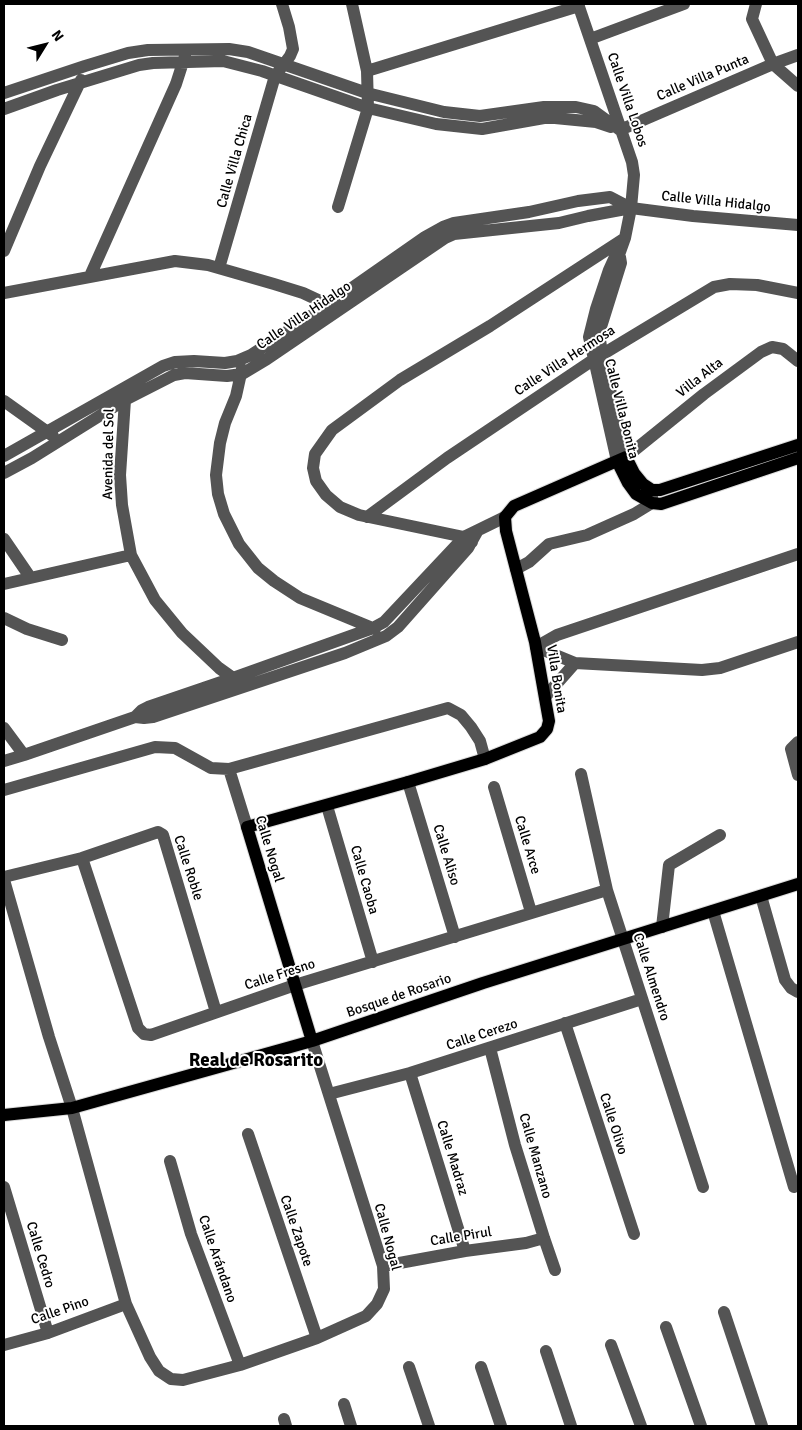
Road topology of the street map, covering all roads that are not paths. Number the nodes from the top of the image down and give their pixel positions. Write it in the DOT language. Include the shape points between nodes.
graph roads {
  1 [pos="282,4"];
  2 [pos="352,4"];
  3 [pos="684,4"];
  4 [pos="756,4"];
  5 [pos="578,5"];
  6 [pos="590,40"];
  7 [pos="186,49"];
  8 [pos="798,56"];
  9 [pos="184,62"];
  10 [pos="773,64"];
  11 [pos="284,65"];
  12 [pos="85,66"];
  13 [pos="367,71"];
  14 [pos="275,76"];
  15 [pos="80,83"];
  16 [pos="798,86"];
  17 [pos="4,93"];
  18 [pos="367,93"];
  19 [pos="368,108"];
  20 [pos="4,109"];
  21 [pos="620,130"];
  22 [pos="338,207"];
  23 [pos="631,208"];
  24 [pos="798,225"];
  25 [pos="625,238"];
  26 [pos="4,251"];
  27 [pos="219,268"];
  28 [pos="90,276"];
  29 [pos="4,293"];
  30 [pos="798,293"];
  31 [pos="333,307"];
  32 [pos="598,358"];
  33 [pos="243,359"];
  34 [pos="798,361"];
  35 [pos="242,374"];
  36 [pos="4,400"];
  37 [pos="125,400"];
  38 [pos="48,432"];
  39 [pos="58,442"];
  40 [pos="798,445"];
  41 [pos="4,456"];
  42 [pos="798,458"];
  43 [pos="622,459"];
  44 [pos="4,473"];
  45 [pos="652,490"];
  46 [pos="652,503"];
  47 [pos="368,517"];
  48 [pos="505,517"];
  49 [pos="4,540"];
  50 [pos="468,540"];
  51 [pos="798,554"];
  52 [pos="131,555"];
  53 [pos="516,569"];
  54 [pos="30,577"];
  55 [pos="4,584"];
  56 [pos="4,618"];
  57 [pos="373,628"];
  58 [pos="386,636"];
  59 [pos="62,640"];
  60 [pos="798,642"];
  61 [pos="536,647"];
  62 [pos="575,663"];
  63 [pos="233,678"];
  64 [pos="544,697"];
  65 [pos="136,717"];
  66 [pos="4,728"];
  67 [pos="798,742"];
  68 [pos="24,755"];
  69 [pos="485,759"];
  70 [pos="4,761"];
  71 [pos="229,769"];
  72 [pos="581,774"];
  73 [pos="798,775"];
  74 [pos="408,782"];
  75 [pos="494,787"];
  76 [pos="4,790"];
  77 [pos="327,806"];
  78 [pos="247,827"];
  79 [pos="720,835"];
  80 [pos="82,858"];
  81 [pos="4,879"];
  82 [pos="798,884"];
  83 [pos="607,890"];
  84 [pos="761,896"];
  85 [pos="713,911"];
  86 [pos="531,912"];
  87 [pos="662,927"];
  88 [pos="455,937"];
  89 [pos="622,939"];
  90 [pos="373,962"];
  91 [pos="295,985"];
  92 [pos="798,992"];
  93 [pos="642,999"];
  94 [pos="216,1012"];
  95 [pos="565,1023"];
  96 [pos="312,1041"];
  97 [pos="490,1048"];
  98 [pos="410,1073"];
  99 [pos="329,1094"];
  100 [pos="72,1108"];
  101 [pos="4,1115"];
  102 [pos="248,1134"];
  103 [pos="170,1160"];
  104 [pos="4,1187"];
  105 [pos="703,1187"];
  106 [pos="794,1187"];
  107 [pos="634,1234"];
  108 [pos="544,1238"];
  109 [pos="465,1251"];
  110 [pos="383,1266"];
  111 [pos="555,1270"];
  112 [pos="126,1304"];
  113 [pos="724,1312"];
  114 [pos="666,1327"];
  115 [pos="48,1333"];
  116 [pos="316,1338"];
  117 [pos="4,1345"];
  118 [pos="611,1345"];
  119 [pos="546,1351"];
  120 [pos="240,1365"];
  121 [pos="409,1367"];
  122 [pos="482,1367"];
  123 [pos="344,1404"];
  124 [pos="352,1426"];
  125 [pos="428,1426"];
  126 [pos="501,1426"];
  127 [pos="572,1426"];
  128 [pos="641,1426"];
  129 [pos="701,1426"];
  130 [pos="762,1426"];
  1 -- 11 [label="street" via="293,49"];
  2 -- 13 [label="street"];
  3 -- 6 [label="street"];
  4 -- 10 [label="street" via="752,20"];
  5 -- 6 [label="street, Calle Villa Lobos"];
  5 -- 13 [label="street"];
  6 -- 21 [label="street, Calle Villa Lobos"];
  7 -- 9 [label="street"];
  7 -- 11 [label="street" via="248,52"];
  7 -- 12 [label="street" via="135,52"];
  8 -- 10 [label="street, Calle Villa Punta"];
  9 -- 14 [label="street" via="223,62"];
  9 -- 15 [label="street" via="139,65"];
  9 -- 28 [label="street"];
  10 -- 16 [label="street"];
  10 -- 21 [label="street, Calle Villa Punta"];
  11 -- 14 [label="street, Calle Villa Chica"];
  11 -- 18 [label="street"];
  12 -- 15 [label="street"];
  12 -- 17 [label="street"];
  13 -- 18 [label="street"];
  14 -- 19 [label="street"];
  14 -- 27 [label="street, Calle Villa Chica"];
  15 -- 20 [label="street"];
  15 -- 26 [label="street"];
  18 -- 19 [label="street"];
  18 -- 21 [label="street" via="467,116 544,107 576,107 594,110"];
  19 -- 21 [label="street" via="462,128 482,129 556,118 596,122"];
  19 -- 22 [label="street"];
  21 -- 23 [label="street, Calle Villa Lobos" via="634,175"];
  23 -- 24 [label="street, Calle Villa Hidalgo"];
  23 -- 25 [label="street, Calle Villa Bonita"];
  23 -- 31 [label="street, Calle Villa Hidalgo" via="558,223 454,234"];
  25 -- 32 [label="street, Calle Villa Bonita" via="620,252 621,263 601,327"];
  25 -- 47 [label="street" via="400,380 332,430 314,454 316,481 340,507"];
  27 -- 28 [label="street" via="175,261"];
  27 -- 31 [label="street" via="303,293"];
  28 -- 29 [label="street"];
  30 -- 32 [label="street, Calle Villa Hermosa" via="757,285 714,286"];
  31 -- 33 [label="street, Calle Villa Hidalgo"];
  31 -- 35 [label="street, Calle Villa Hidalgo" via="267,360"];
  32 -- 43 [label="street, Calle Villa Bonita"];
  32 -- 47 [label="street, Calle Villa Hermosa" via="447,458"];
  33 -- 35 [label="street"];
  33 -- 38 [label="street, Calle Villa Hidalgo" via="225,363 175,362 163,366"];
  34 -- 43 [label="street, Villa Alta" via="783,349 772,347 761,352"];
  35 -- 37 [label="street, Calle Villa Hidalgo" via="174,374"];
  35 -- 57 [label="street" via="220,443 216,475 218,494 239,544 258,568 300,598"];
  36 -- 38 [label="street"];
  37 -- 39 [label="street, Calle Villa Hidalgo"];
  37 -- 52 [label="street, Avenida del Sol" via="120,475"];
  38 -- 39 [label="street"];
  38 -- 41 [label="street, Calle Villa Hidalgo"];
  39 -- 44 [label="street, Calle Villa Hidalgo"];
  40 -- 45 [label="main road" via="669,489"];
  42 -- 46 [label="main road" via="661,504"];
  43 -- 45 [label="main road, Calle Villa Bonita"];
  43 -- 46 [label="main road, Calle Villa Bonita" via="628,483 636,494"];
  43 -- 48 [label="main road" via="514,506"];
  45 -- 46 [label="street"];
  46 -- 53 [label="street" via="587,535 549,544"];
  47 -- 50 [label="street"];
  48 -- 50 [label="street" via="478,530"];
  48 -- 53 [label="main road, Villa Bonita"];
  49 -- 54 [label="street"];
  50 -- 57 [label="street" via="386,621"];
  50 -- 58 [label="street" via="410,615"];
  51 -- 61 [label="street" via="557,635"];
  52 -- 54 [label="street"];
  52 -- 63 [label="street, Avenida del Sol" via="155,600 182,633"];
  53 -- 61 [label="main road, Villa Bonita"];
  54 -- 55 [label="street"];
  56 -- 59 [label="street"];
  57 -- 58 [label="street"];
  57 -- 63 [label="street"];
  58 -- 65 [label="street" via="221,695 153,717"];
  60 -- 62 [label="street" via="720,668 702,670"];
  61 -- 62 [label="street"];
  61 -- 64 [label="main road, Villa Bonita"];
  62 -- 64 [label="street"];
  63 -- 65 [label="street" via="148,707"];
  64 -- 69 [label="main road, Villa Bonita" via="549,720 540,737"];
  65 -- 68 [label="street"];
  66 -- 68 [label="street"];
  67 -- 73 [label="street" via="791,750"];
  68 -- 70 [label="street"];
  69 -- 71 [label="street" via="480,741 471,727 448,708"];
  69 -- 74 [label="main road, Villa Bonita"];
  71 -- 76 [label="street" via="211,768 175,748 155,747"];
  71 -- 78 [label="street, Calle Nogal"];
  72 -- 83 [label="street, Calle Almendro"];
  74 -- 77 [label="main road, Villa Bonita"];
  74 -- 88 [label="street, Calle Aliso"];
  75 -- 86 [label="street, Calle Arce"];
  77 -- 78 [label="main road, Villa Bonita"];
  77 -- 90 [label="street, Calle Caoba"];
  78 -- 91 [label="main road, Calle Nogal"];
  79 -- 87 [label="street" via="669,865"];
  80 -- 81 [label="street, Calle Roble"];
  80 -- 94 [label="street, Calle Fresno" via="138,1028 151,1035"];
  80 -- 94 [label="street, Calle Roble" via="158,832 163,835"];
  81 -- 100 [label="street, Calle Nogal"];
  82 -- 84 [label="main road, Bosque de Rosario"];
  83 -- 86 [label="street, Calle Fresno"];
  83 -- 89 [label="street, Calle Almendro"];
  84 -- 85 [label="main road, Bosque de Rosario"];
  84 -- 92 [label="street" via="786,980"];
  85 -- 87 [label="main road, Bosque de Rosario"];
  85 -- 106 [label="street"];
  86 -- 88 [label="street, Calle Fresno"];
  87 -- 89 [label="main road, Bosque de Rosario"];
  88 -- 90 [label="street, Calle Fresno"];
  89 -- 93 [label="street, Calle Almendro"];
  89 -- 96 [label="main road, Bosque de Rosario"];
  90 -- 91 [label="street, Calle Fresno"];
  91 -- 94 [label="street, Calle Fresno"];
  91 -- 96 [label="main road, Calle Nogal"];
  93 -- 95 [label="street, Calle Cerezo"];
  93 -- 105 [label="street, Calle Almendro"];
  95 -- 97 [label="street, Calle Cerezo"];
  95 -- 107 [label="street, Calle Olivo"];
  96 -- 99 [label="street, Calle Nogal"];
  96 -- 100 [label="main road, Bosque de Rosario"];
  97 -- 98 [label="street, Calle Cerezo"];
  97 -- 108 [label="street, Calle Manzano"];
  98 -- 99 [label="street, Calle Cerezo"];
  98 -- 109 [label="street, Calle Madraz"];
  99 -- 110 [label="street, Calle Nogal"];
  100 -- 101 [label="main road, Bosque de Rosario"];
  100 -- 112 [label="street, Calle Nogal"];
  102 -- 116 [label="street, Calle Zapote"];
  103 -- 120 [label="street, Calle Arándano" via="191,1234"];
  104 -- 115 [label="street, Calle Cedro"];
  108 -- 109 [label="street, Calle Pirul"];
  108 -- 111 [label="street, Calle Manzano"];
  109 -- 110 [label="street, Calle Pirul"];
  110 -- 116 [label="street, Calle Nogal" via="384,1289 366,1316"];
  112 -- 115 [label="street, Calle Pino"];
  112 -- 120 [label="street, Calle Nogal" via="159,1372 171,1379 183,1380"];
  113 -- 130 [label="street"];
  114 -- 129 [label="street"];
  115 -- 117 [label="street, Calle Pino"];
  116 -- 120 [label="street, Calle Nogal"];
  118 -- 128 [label="street"];
  119 -- 127 [label="street"];
  121 -- 125 [label="street"];
  122 -- 126 [label="street"];
  123 -- 124 [label="street"];
}
